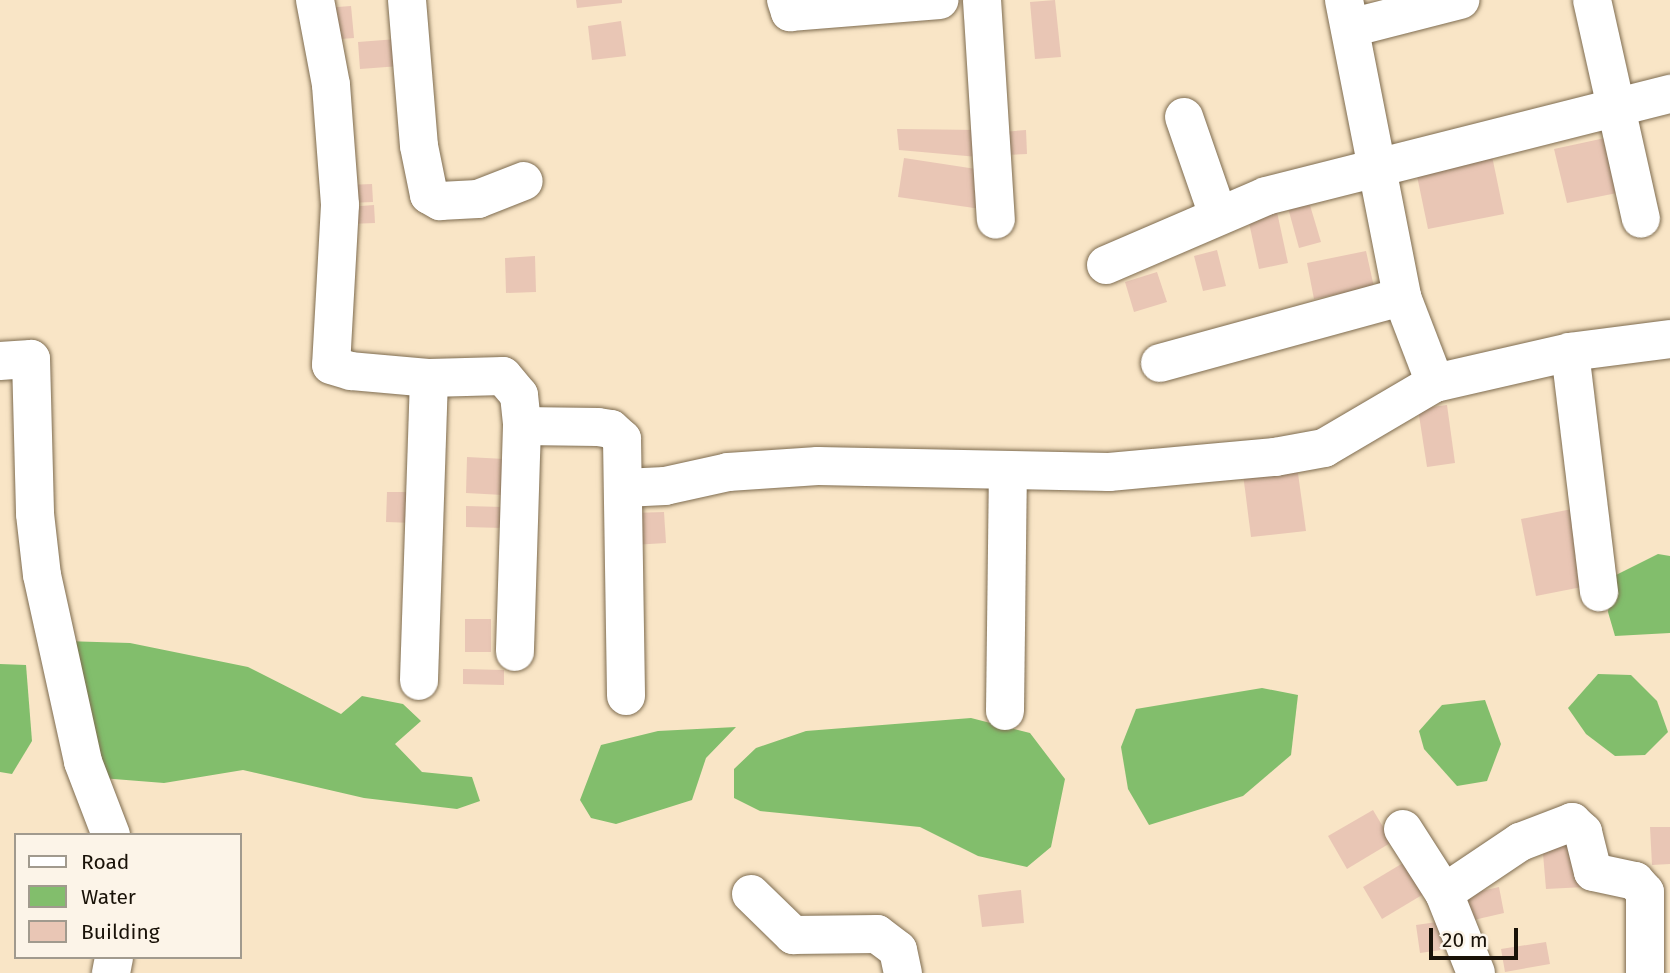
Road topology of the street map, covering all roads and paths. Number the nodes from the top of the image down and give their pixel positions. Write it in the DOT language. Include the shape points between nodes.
graph roads {
  1 [pos="315,0"];
  2 [pos="407,0"];
  3 [pos="786,0"];
  4 [pos="940,0"];
  5 [pos="982,0"];
  6 [pos="1460,0"];
  7 [pos="1592,0"];
  8 [pos="1347,14"];
  9 [pos="1670,94"];
  10 [pos="1613,107"];
  11 [pos="1184,117"];
  12 [pos="1376,165"];
  13 [pos="524,181"];
  14 [pos="1218,215"];
  15 [pos="1641,219"];
  16 [pos="996,220"];
  17 [pos="1105,265"];
  18 [pos="1402,297"];
  19 [pos="1670,339"];
  20 [pos="1570,352"];
  21 [pos="0,361"];
  22 [pos="1160,363"];
  23 [pos="429,378"];
  24 [pos="1435,383"];
  25 [pos="522,426"];
  26 [pos="1008,471"];
  27 [pos="624,488"];
  28 [pos="1599,592"];
  29 [pos="515,652"];
  30 [pos="419,681"];
  31 [pos="626,696"];
  32 [pos="1005,711"];
  33 [pos="1403,829"];
  34 [pos="110,833"];
  35 [pos="1444,893"];
  36 [pos="751,894"];
  37 [pos="903,973"];
  38 [pos="1476,973"];
  39 [pos="1645,973"];
  1 -- 23 [label="street" via="331,85 340,205 329,359 336,369"];
  2 -- 13 [label="street" via="419,146 429,195 440,201 478,199"];
  3 -- 4 [label="street" via="790,12"];
  5 -- 16 [label="street"];
  6 -- 8 [label="street"];
  7 -- 10 [label="street"];
  8 -- 12 [label="street"];
  9 -- 10 [label="street"];
  10 -- 12 [label="street"];
  10 -- 15 [label="street"];
  11 -- 14 [label="street"];
  12 -- 14 [label="street"];
  12 -- 18 [label="street"];
  14 -- 17 [label="street"];
  18 -- 22 [label="street"];
  18 -- 24 [label="street"];
  19 -- 20 [label="street"];
  20 -- 24 [label="street"];
  20 -- 28 [label="street"];
  21 -- 34 [label="street" via="31,359 35,514 42,575 83,762"];
  23 -- 25 [label="street" via="503,376 519,395"];
  23 -- 30 [label="street"];
  24 -- 26 [label="street" via="1324,448 1275,457 1109,472"];
  25 -- 27 [label="street" via="597,427 617,433 625,446"];
  25 -- 29 [label="street"];
  26 -- 27 [label="street" via="818,466 728,472 665,486"];
  26 -- 32 [label="street"];
  27 -- 31 [label="street"];
  33 -- 35 [label="street"];
  35 -- 38 [label="street"];
  35 -- 39 [label="street" via="1520,842 1572,822 1583,832 1593,872 1634,881 1646,892"];
  36 -- 37 [label="street" via="793,935 877,934 898,950"];
}
